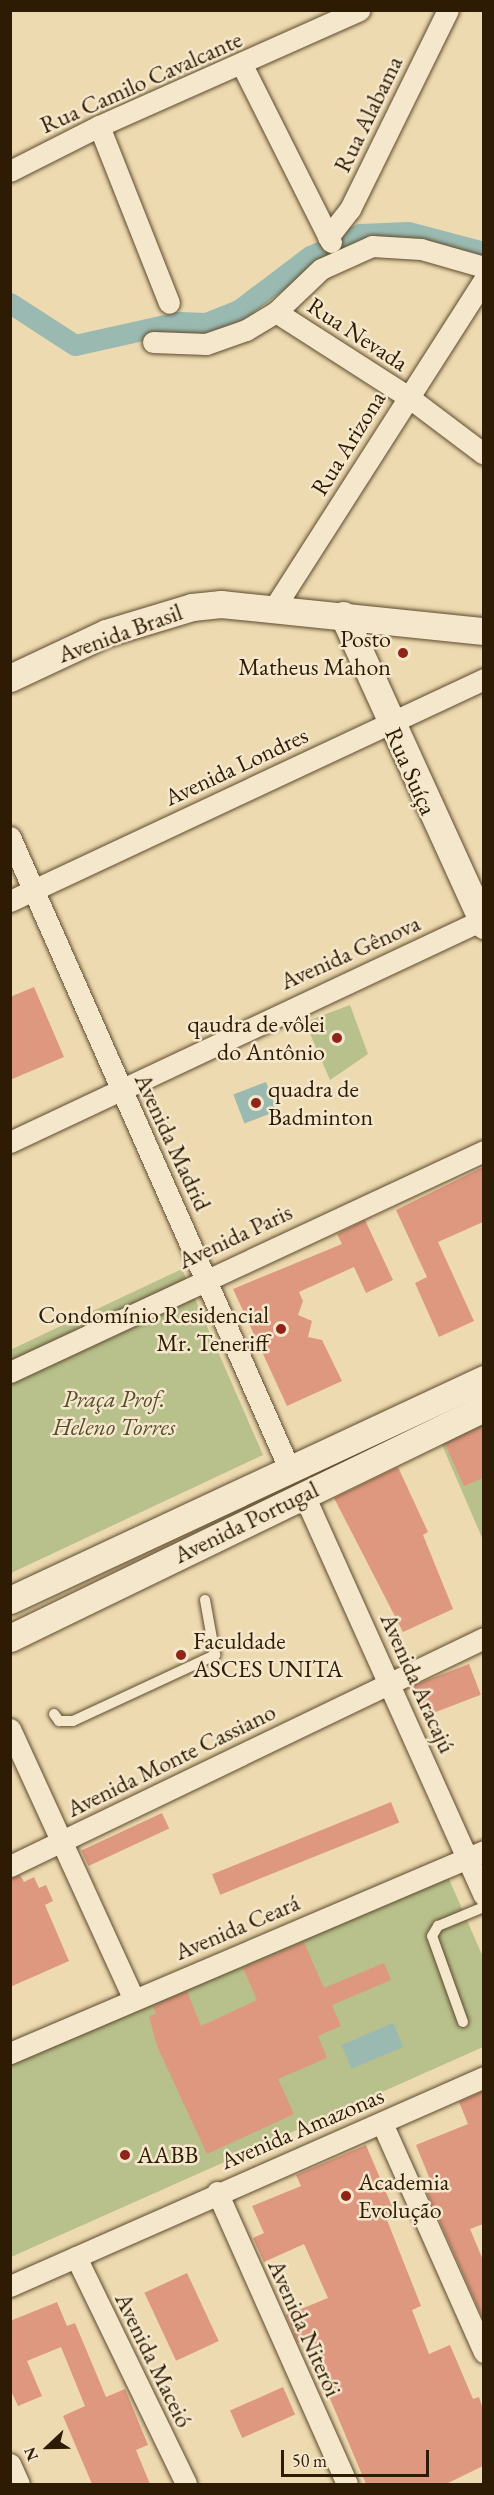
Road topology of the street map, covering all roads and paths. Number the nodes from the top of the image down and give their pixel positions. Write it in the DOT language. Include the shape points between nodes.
graph roads {
  1 [pos="359,10"];
  2 [pos="448,10"];
  3 [pos="242,65"];
  4 [pos="99,126"];
  5 [pos="10,171"];
  6 [pos="483,267"];
  7 [pos="483,279"];
  8 [pos="169,303"];
  9 [pos="276,312"];
  10 [pos="153,342"];
  11 [pos="407,396"];
  12 [pos="483,454"];
  13 [pos="276,605"];
  14 [pos="343,615"];
  15 [pos="483,631"];
  16 [pos="10,678"];
  17 [pos="483,679"];
  18 [pos="389,723"];
  19 [pos="10,837"];
  20 [pos="34,891"];
  21 [pos="10,901"];
  22 [pos="483,921"];
  23 [pos="121,1089"];
  24 [pos="10,1142"];
  25 [pos="483,1151"];
  26 [pos="207,1277"];
  27 [pos="10,1372"];
  28 [pos="483,1379"];
  29 [pos="483,1408"];
  30 [pos="289,1468"];
  31 [pos="303,1493"];
  32 [pos="10,1600"];
  33 [pos="205,1600"];
  34 [pos="10,1638"];
  35 [pos="483,1638"];
  36 [pos="389,1682"];
  37 [pos="54,1714"];
  38 [pos="10,1730"];
  39 [pos="64,1840"];
  40 [pos="476,1854"];
  41 [pos="10,1866"];
  42 [pos="483,1895"];
  43 [pos="483,1907"];
  44 [pos="133,1998"];
  45 [pos="463,2022"];
  46 [pos="10,2053"];
  47 [pos="483,2077"];
  48 [pos="382,2123"];
  49 [pos="217,2192"];
  50 [pos="76,2257"];
  51 [pos="10,2286"];
  52 [pos="483,2352"];
  53 [pos="10,2464"];
  54 [pos="20,2484"];
  55 [pos="186,2484"];
  56 [pos="346,2484"];
  1 -- 3 [label="street, Rua Camilo Cavalcante"];
  2 -- 3 [label="street, Rua Alabama" via="350,209 330,239"];
  3 -- 4 [label="street, Rua Camilo Cavalcante"];
  4 -- 5 [label="street, Rua Camilo Cavalcante"];
  4 -- 8 [label="street"];
  6 -- 9 [label="street, Rua Nevada" via="421,249 372,246 321,269"];
  7 -- 11 [label="street, Rua Arizona"];
  9 -- 10 [label="street" via="206,344"];
  9 -- 11 [label="street, Rua Nevada"];
  11 -- 12 [label="street, Rua Nevada"];
  11 -- 13 [label="street, Rua Arizona"];
  13 -- 14 [label="street, Avenida Brasil"];
  13 -- 16 [label="street, Avenida Brasil" via="192,607 106,633"];
  14 -- 15 [label="street, Avenida Brasil"];
  14 -- 18 [label="street, Rua Suíça"];
  17 -- 18 [label="street, Avenida Londres"];
  18 -- 20 [label="street, Avenida Londres"];
  18 -- 22 [label="street, Rua Suíça"];
  19 -- 20 [label="street, Avenida Madrid"];
  20 -- 21 [label="street, Avenida Londres"];
  20 -- 23 [label="street, Avenida Madrid"];
  22 -- 23 [label="street, Avenida Gênova"];
  23 -- 24 [label="street, Avenida Gênova"];
  23 -- 26 [label="street, Avenida Madrid"];
  25 -- 26 [label="street, Avenida Paris"];
  26 -- 27 [label="street, Avenida Paris"];
  26 -- 30 [label="street, Avenida Madrid"];
  28 -- 30 [label="street, Avenida Portugal"];
  29 -- 31 [label="street, Avenida Portugal"];
  30 -- 32 [label="street, Avenida Portugal"];
  31 -- 34 [label="street, Avenida Portugal"];
  31 -- 36 [label="street, Avenida Aracajú"];
  33 -- 37 [label="lane" via="215,1655 73,1721 59,1721"];
  35 -- 36 [label="street, Avenida Monte Cassiano"];
  36 -- 39 [label="street, Avenida Monte Cassiano"];
  36 -- 40 [label="street, Avenida Aracajú"];
  38 -- 39 [label="street"];
  39 -- 41 [label="street, Avenida Monte Cassiano"];
  39 -- 44 [label="street"];
  40 -- 42 [label="street, Avenida Aracajú"];
  40 -- 44 [label="street, Avenida Ceará"];
  43 -- 45 [label="lane" via="438,1926 432,1936"];
  44 -- 46 [label="street, Avenida Ceará"];
  47 -- 48 [label="street, Avenida Amazonas"];
  48 -- 49 [label="street, Avenida Amazonas"];
  48 -- 52 [label="street"];
  49 -- 50 [label="street, Avenida Amazonas"];
  49 -- 56 [label="street, Avenida Niterói"];
  50 -- 51 [label="street, Avenida Amazonas"];
  50 -- 55 [label="street, Avenida Maceió"];
  53 -- 54 [label="street"];
}
